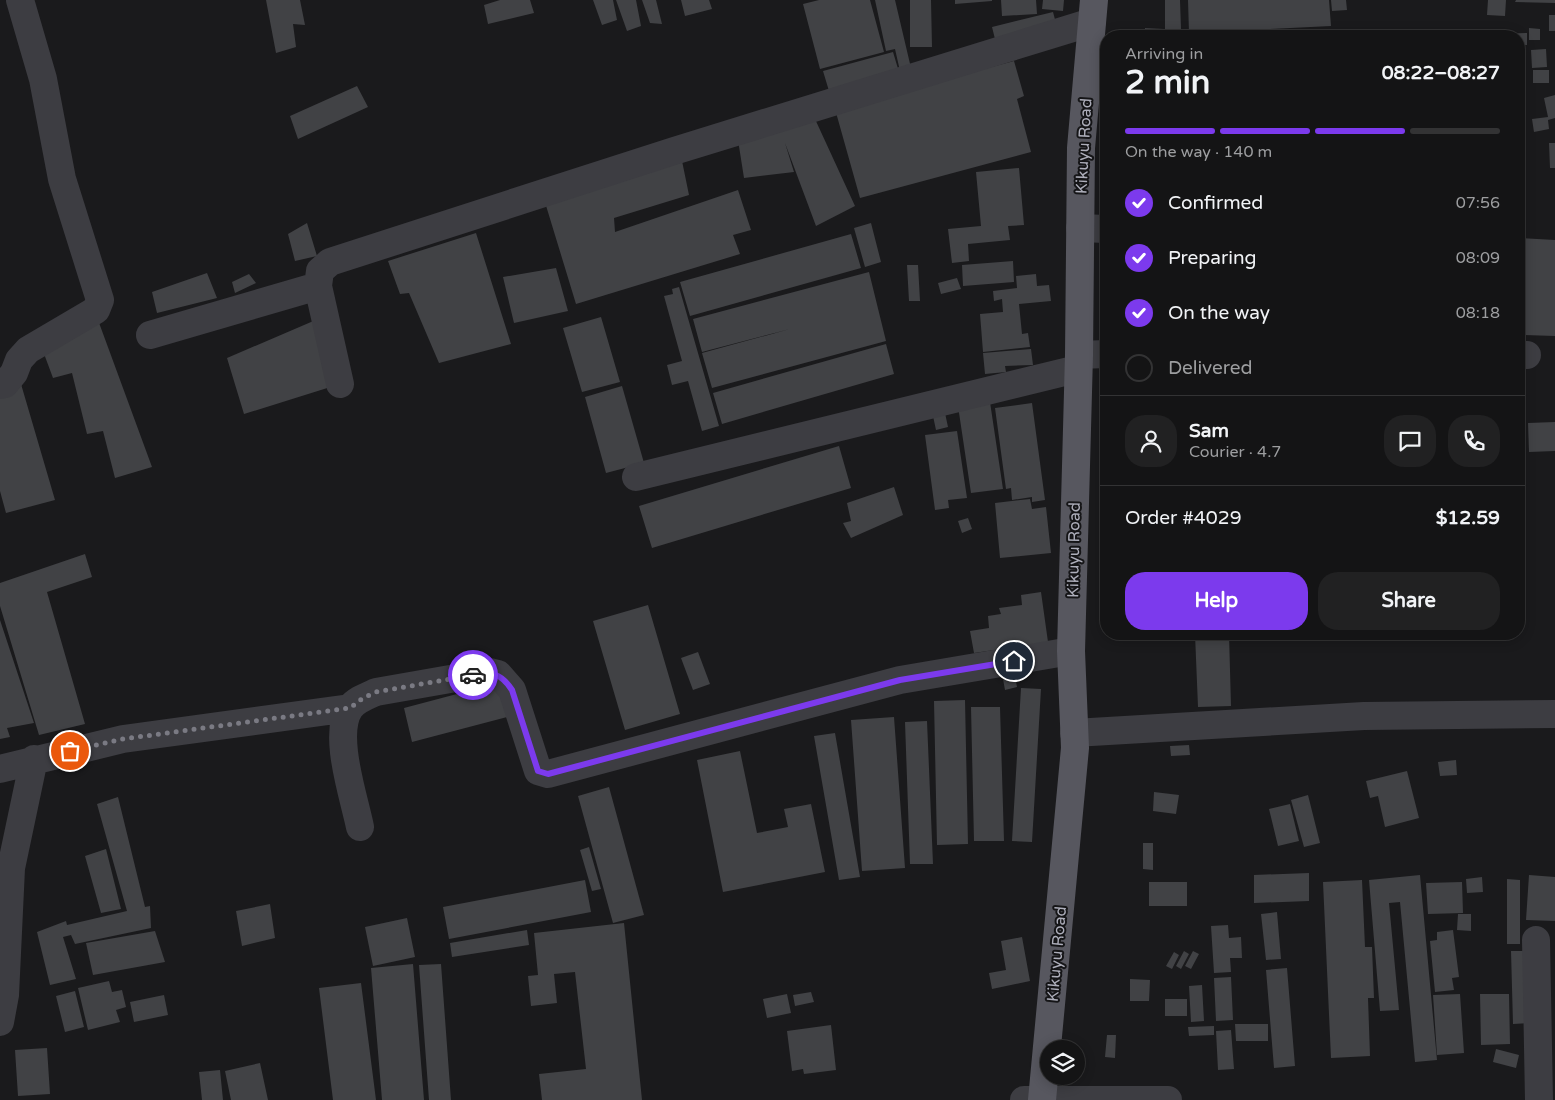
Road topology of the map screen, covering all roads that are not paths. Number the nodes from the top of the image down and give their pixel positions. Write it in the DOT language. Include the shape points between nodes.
graph roads {
  1 [pos="20,0"];
  2 [pos="1093,11"];
  3 [pos="1093,228"];
  4 [pos="318,286"];
  5 [pos="150,335"];
  6 [pos="1100,356"];
  7 [pos="1078,362"];
  8 [pos="340,384"];
  9 [pos="0,385"];
  10 [pos="636,477"];
  11 [pos="1071,651"];
  12 [pos="350,708"];
  13 [pos="1555,714"];
  14 [pos="1074,733"];
  15 [pos="34,759"];
  16 [pos="0,769"];
  17 [pos="360,826"];
  18 [pos="1536,940"];
  19 [pos="0,1022"];
  20 [pos="1036,1100"];
  21 [pos="1168,1100"];
  22 [pos="1539,1100"];
  1 -- 9 [label="street" via="43,79 62,179 100,300 96,310 28,350 14,372"];
  2 -- 3 [label="main road, Kikuyu Road" via="1081,148"];
  2 -- 4 [label="street" via="330,262 320,271"];
  3 -- 7 [label="main road, Kikuyu Road"];
  4 -- 5 [label="street"];
  4 -- 8 [label="street"];
  6 -- 7 [label="street"];
  7 -- 10 [label="street"];
  7 -- 11 [label="main road, Kikuyu Road"];
  11 -- 12 [label="street" via="900,680 548,774 538,771 512,690 498,674 490,672 376,692"];
  11 -- 14 [label="main road, Kikuyu Road"];
  12 -- 15 [label="street" via="123,739"];
  12 -- 17 [label="street" via="344,721 342,742"];
  13 -- 14 [label="street" via="1364,716"];
  14 -- 20 [label="main road, Kikuyu Road" via="1075,748"];
  15 -- 16 [label="street"];
  15 -- 19 [label="street" via="11,868 5,995"];
  18 -- 22 [label="street"];
  20 -- 21 [label="street"];
}
